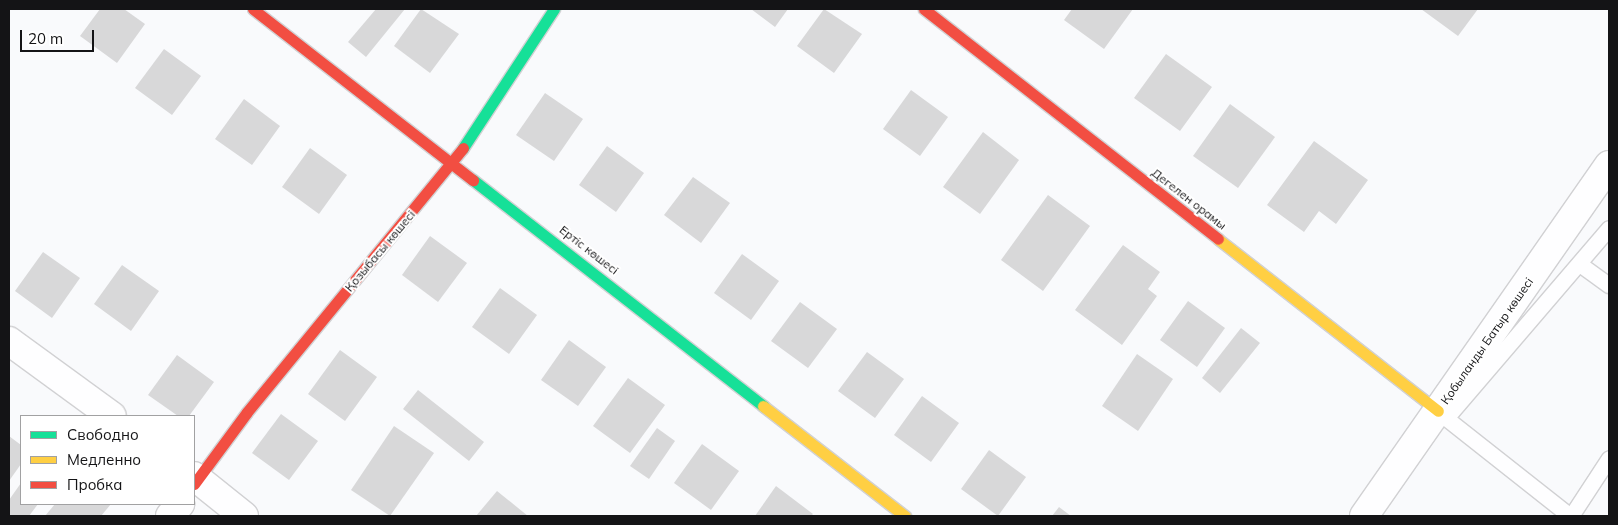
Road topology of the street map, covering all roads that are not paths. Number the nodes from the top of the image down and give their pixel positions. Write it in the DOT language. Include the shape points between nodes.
graph roads {
  1 [pos="254,9"];
  2 [pos="554,9"];
  3 [pos="924,9"];
  4 [pos="454,161"];
  5 [pos="1609,165"];
  6 [pos="1609,228"];
  7 [pos="1581,265"];
  8 [pos="1609,285"];
  9 [pos="9,341"];
  10 [pos="111,415"];
  11 [pos="1442,415"];
  12 [pos="1609,458"];
  13 [pos="195,480"];
  14 [pos="179,505"];
  15 [pos="170,516"];
  16 [pos="244,516"];
  17 [pos="905,516"];
  18 [pos="1364,516"];
  19 [pos="1570,516"];
  1 -- 4 [label="street, Ертіс көшесі"];
  2 -- 4 [label="street, Қозыбасы көшесі"];
  3 -- 11 [label="street, Дегелен орамы"];
  4 -- 13 [label="street, Қозыбасы көшесі"];
  4 -- 17 [label="street, Ертіс көшесі"];
  5 -- 11 [label="street, Қобыланды Батыр көшесі"];
  6 -- 7 [label="lane"];
  7 -- 8 [label="lane"];
  7 -- 11 [label="lane"];
  9 -- 10 [label="street"];
  11 -- 18 [label="street, Қобыланды Батыр көшесі"];
  11 -- 19 [label="lane"];
  12 -- 19 [label="lane"];
  13 -- 16 [label="street"];
  14 -- 15 [label="street"];
}
